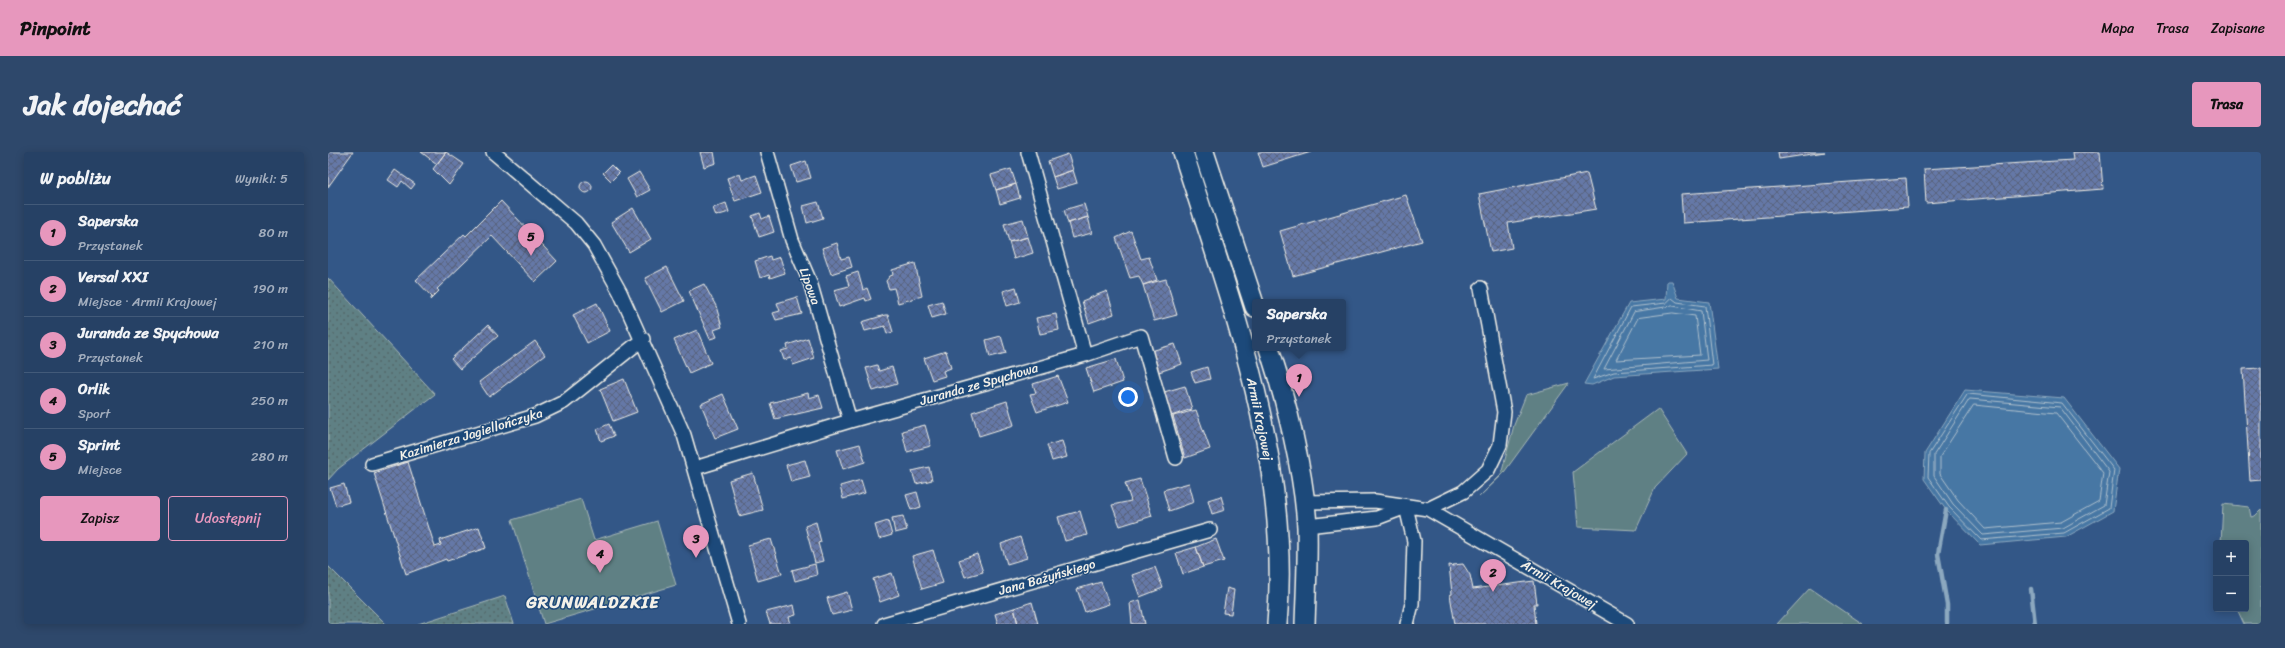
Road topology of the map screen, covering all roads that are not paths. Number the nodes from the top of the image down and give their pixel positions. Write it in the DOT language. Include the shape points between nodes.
graph roads {
  1 [pos="494,152"];
  2 [pos="766,152"];
  3 [pos="1028,152"];
  4 [pos="1183,152"];
  5 [pos="1204,152"];
  6 [pos="1481,288"];
  7 [pos="1252,299"];
  8 [pos="643,339"];
  9 [pos="1269,351"];
  10 [pos="1085,355"];
  11 [pos="850,421"];
  12 [pos="1176,458"];
  13 [pos="372,464"];
  14 [pos="695,468"];
  15 [pos="1304,502"];
  16 [pos="1406,507"];
  17 [pos="1428,509"];
  18 [pos="1277,516"];
  19 [pos="1306,526"];
  20 [pos="1210,530"];
  21 [pos="740,624"];
  22 [pos="884,624"];
  23 [pos="1278,624"];
  24 [pos="1305,624"];
  25 [pos="1407,624"];
  26 [pos="1627,624"];
  1 -- 8 [label="street" via="576,223 594,245"];
  2 -- 11 [label="street, Lipowa" via="792,240 810,282"];
  3 -- 10 [label="street"];
  4 -- 18 [label="main road, Armii Krajowej" via="1253,381 1269,456"];
  5 -- 7 [label="main road"];
  6 -- 17 [label="street" via="1503,401 1503,434 1493,462 1482,477 1463,492"];
  8 -- 13 [label="street, Kazimierza Jagiellończyka" via="564,402 535,416"];
  8 -- 14 [label="street" via="684,435"];
  9 -- 15 [label="main road, Armii Krajowej" via="1295,453"];
  10 -- 11 [label="street, Juranda ze Spychowa"];
  10 -- 12 [label="street, Juranda ze Spychowa" via="1141,336"];
  11 -- 14 [label="street, Juranda ze Spychowa"];
  14 -- 21 [label="street"];
  15 -- 16 [label="street" via="1375,502"];
  15 -- 18 [label="main road"];
  15 -- 19 [label="main road, Armii Krajowej"];
  16 -- 17 [label="street"];
  16 -- 19 [label="street" via="1377,518"];
  16 -- 25 [label="street" via="1414,541 1412,604"];
  17 -- 26 [label="street, Armii Krajowej"];
  18 -- 19 [label="main road"];
  18 -- 23 [label="main road, Armii Krajowej" via="1280,561"];
  19 -- 24 [label="main road, Armii Krajowej"];
  20 -- 22 [label="street, Jana Bażyńskiego"];
}
